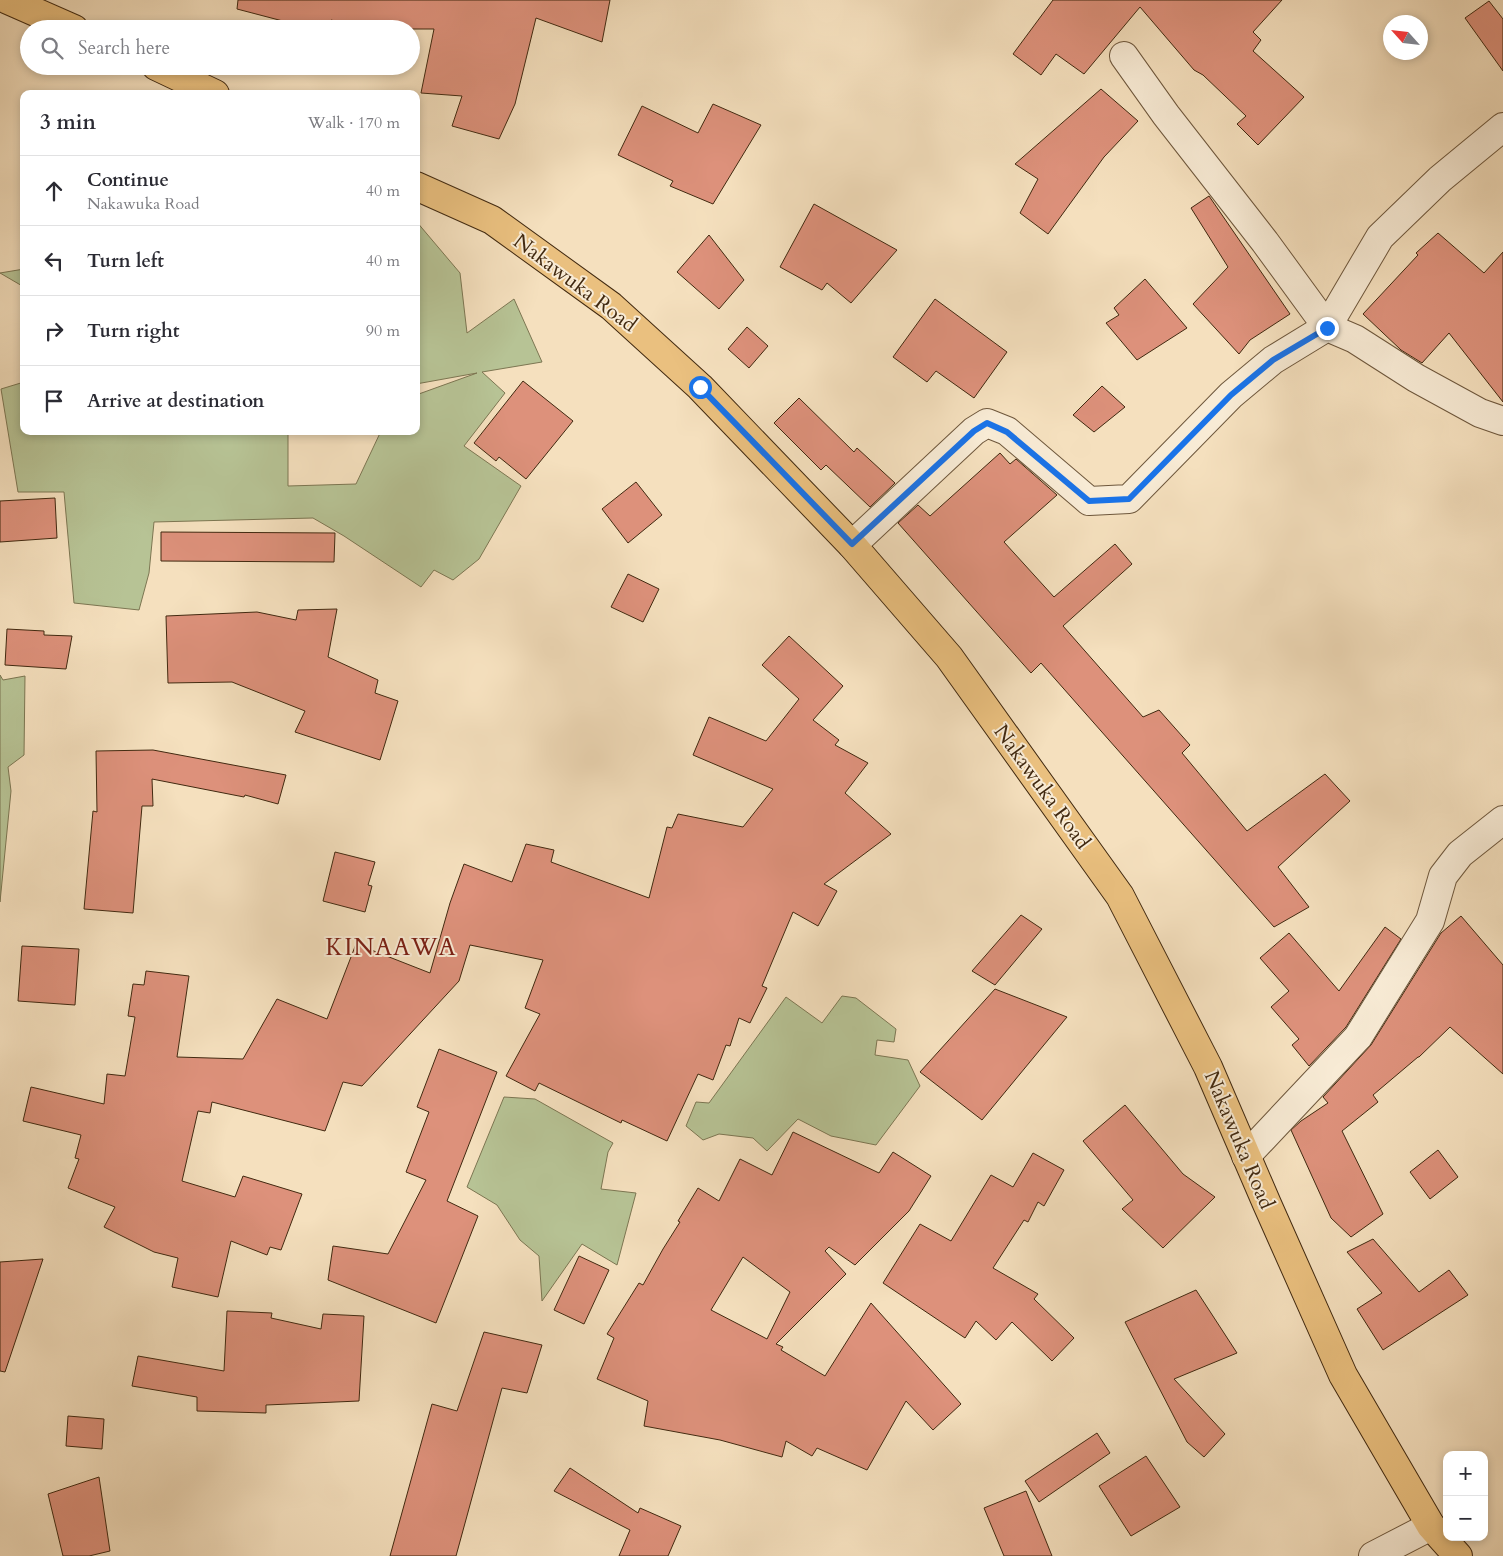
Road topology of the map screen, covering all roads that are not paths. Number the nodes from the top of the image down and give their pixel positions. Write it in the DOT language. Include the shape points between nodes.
graph roads {
  1 [pos="8,0"];
  2 [pos="54,20"];
  3 [pos="1124,56"];
  4 [pos="175,75"];
  5 [pos="207,90"];
  6 [pos="1503,127"];
  7 [pos="420,188"];
  8 [pos="1327,328"];
  9 [pos="1503,422"];
  10 [pos="852,544"];
  11 [pos="1503,820"];
  12 [pos="1246,1156"];
  13 [pos="1431,1526"];
  14 [pos="1373,1556"];
  15 [pos="1458,1556"];
  1 -- 2 [label="main road"];
  3 -- 8 [label="street" via="1266,242"];
  4 -- 5 [label="main road"];
  6 -- 8 [label="street" via="1440,179 1380,237"];
  7 -- 10 [label="main road, Nakawuka Road" via="492,220 611,306 700,387"];
  8 -- 9 [label="street" via="1355,339 1416,378"];
  8 -- 10 [label="street" via="1273,360 1231,395 1129,499 1089,501 1007,432 987,423 974,431"];
  10 -- 12 [label="main road, Nakawuka Road" via="949,657 1120,896 1208,1067"];
  11 -- 12 [label="street" via="1460,854 1443,876 1430,921 1358,1038"];
  12 -- 13 [label="main road, Nakawuka Road" via="1343,1375"];
  13 -- 14 [label="street"];
  13 -- 15 [label="main road, Nakawuka Road"];
}
